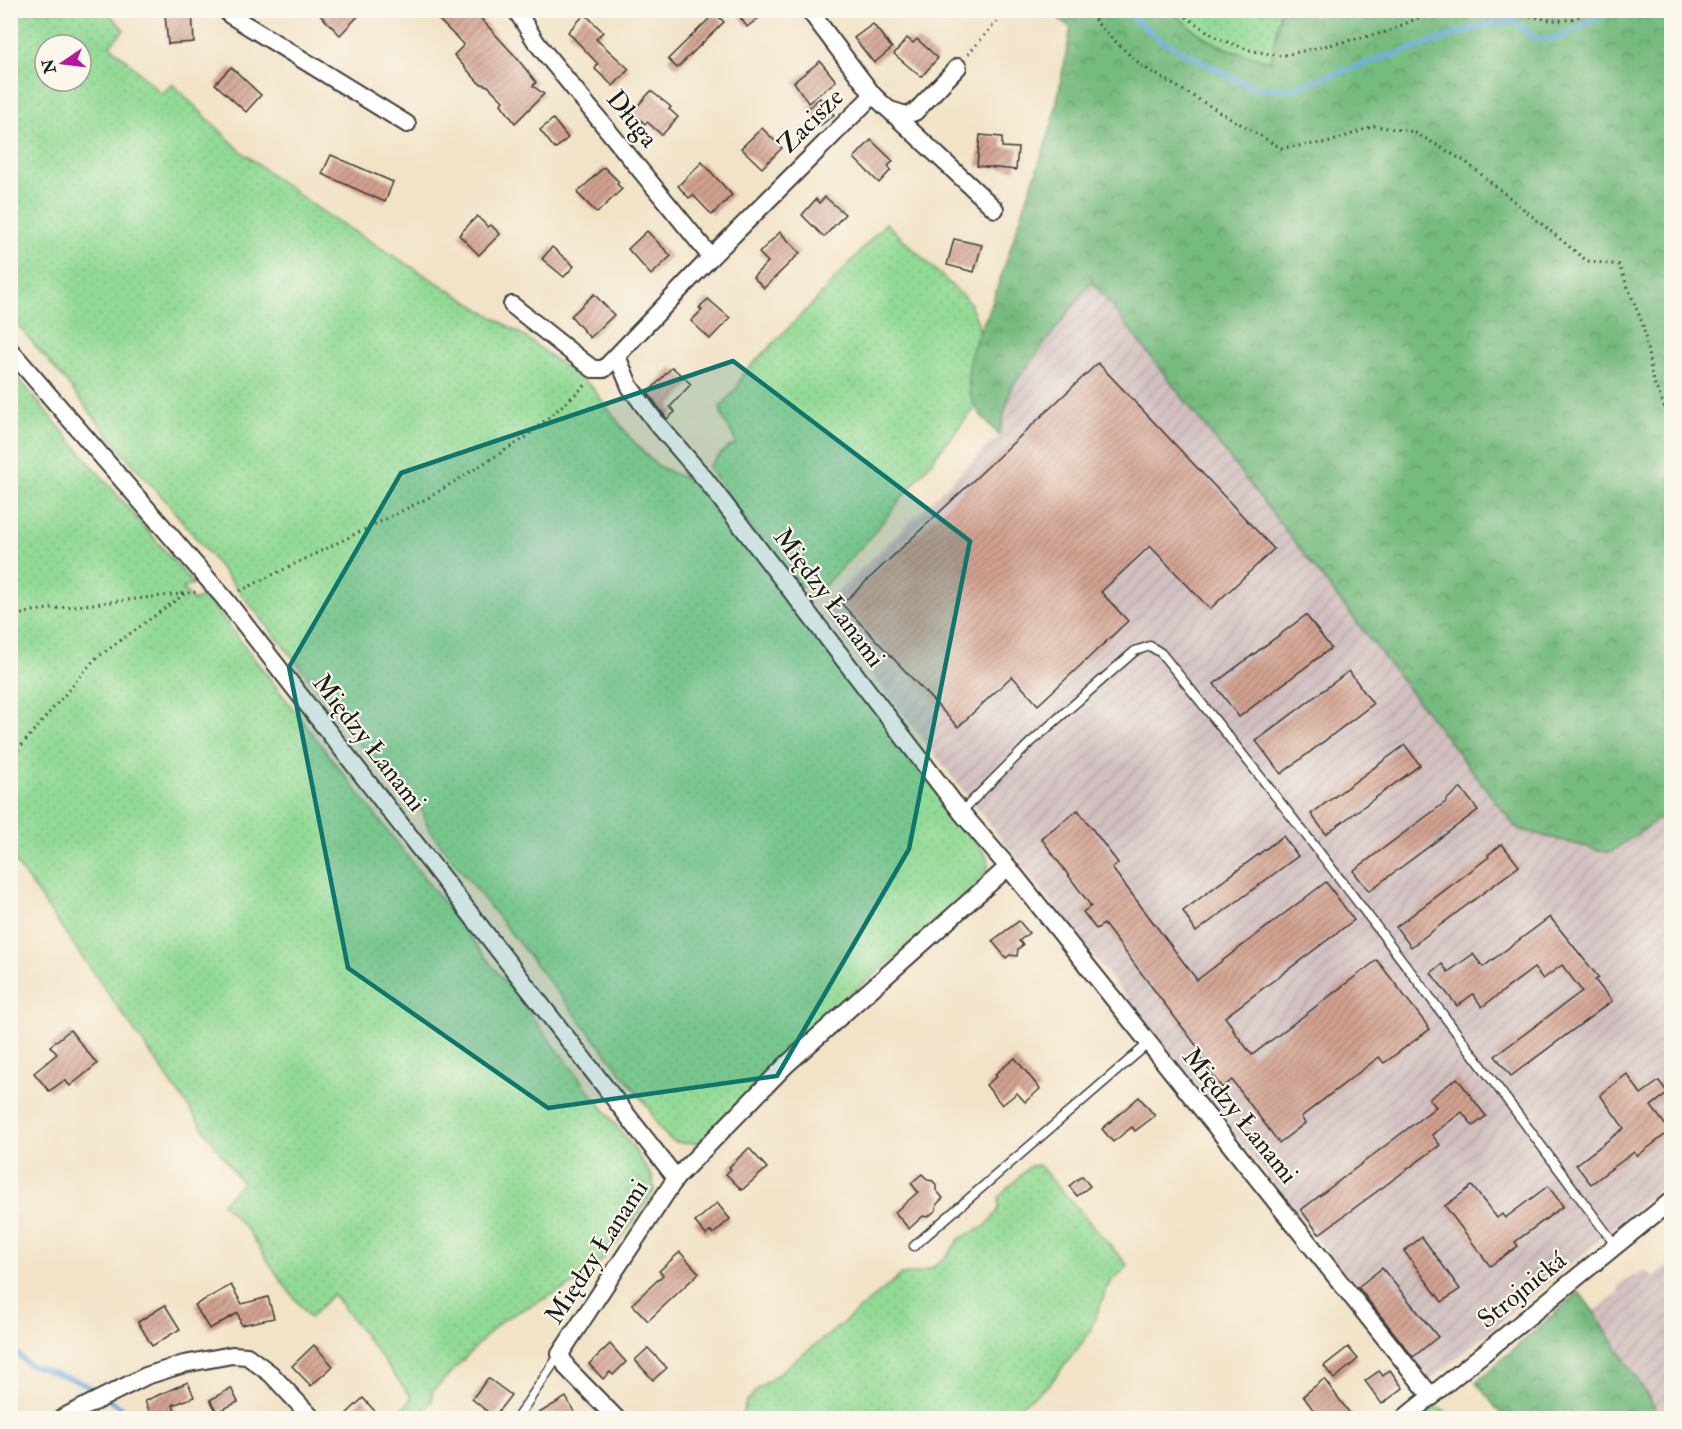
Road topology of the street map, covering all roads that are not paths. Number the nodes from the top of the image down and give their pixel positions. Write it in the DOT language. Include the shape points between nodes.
graph roads {
  1 [pos="226,10"];
  2 [pos="516,10"];
  3 [pos="809,10"];
  4 [pos="958,67"];
  5 [pos="873,95"];
  6 [pos="888,109"];
  7 [pos="407,124"];
  8 [pos="995,209"];
  9 [pos="711,257"];
  10 [pos="512,305"];
  11 [pos="10,350"];
  12 [pos="617,356"];
  13 [pos="961,812"];
  14 [pos="1008,867"];
  15 [pos="1149,1043"];
  16 [pos="676,1178"];
  17 [pos="1671,1200"];
  18 [pos="914,1246"];
  19 [pos="1616,1246"];
  20 [pos="560,1354"];
  21 [pos="1432,1397"];
  22 [pos="62,1419"];
  23 [pos="312,1419"];
  24 [pos="517,1419"];
  25 [pos="616,1419"];
  26 [pos="1404,1419"];
  1 -- 7 [label="street"];
  2 -- 9 [label="street, Długa" via="536,42"];
  3 -- 5 [label="street, Zacisze"];
  4 -- 6 [label="street" via="915,112 906,115"];
  5 -- 6 [label="street"];
  5 -- 9 [label="street, Zacisze"];
  6 -- 8 [label="street"];
  9 -- 12 [label="street"];
  10 -- 12 [label="street" via="593,369 604,369"];
  11 -- 16 [label="street, Między Łanami" via="220,594"];
  12 -- 13 [label="street, Między Łanami" via="630,387 655,421 706,480"];
  13 -- 14 [label="street, Między Łanami"];
  13 -- 19 [label="lane" via="1030,743 1136,651 1150,646 1161,653 1392,945"];
  14 -- 15 [label="street, Między Łanami"];
  14 -- 16 [label="street, Między Łanami" via="786,1065"];
  15 -- 18 [label="lane"];
  15 -- 21 [label="street, Między Łanami"];
  16 -- 20 [label="street, Między Łanami"];
  17 -- 19 [label="street, Strojnická"];
  19 -- 21 [label="street, Strojnická"];
  20 -- 24 [label="lane, Między Łanami"];
  20 -- 25 [label="street, Między Łanami" via="567,1368"];
  21 -- 26 [label="street, Strojnická"];
  22 -- 23 [label="street" via="146,1376 232,1355 247,1356 272,1374"];
}
